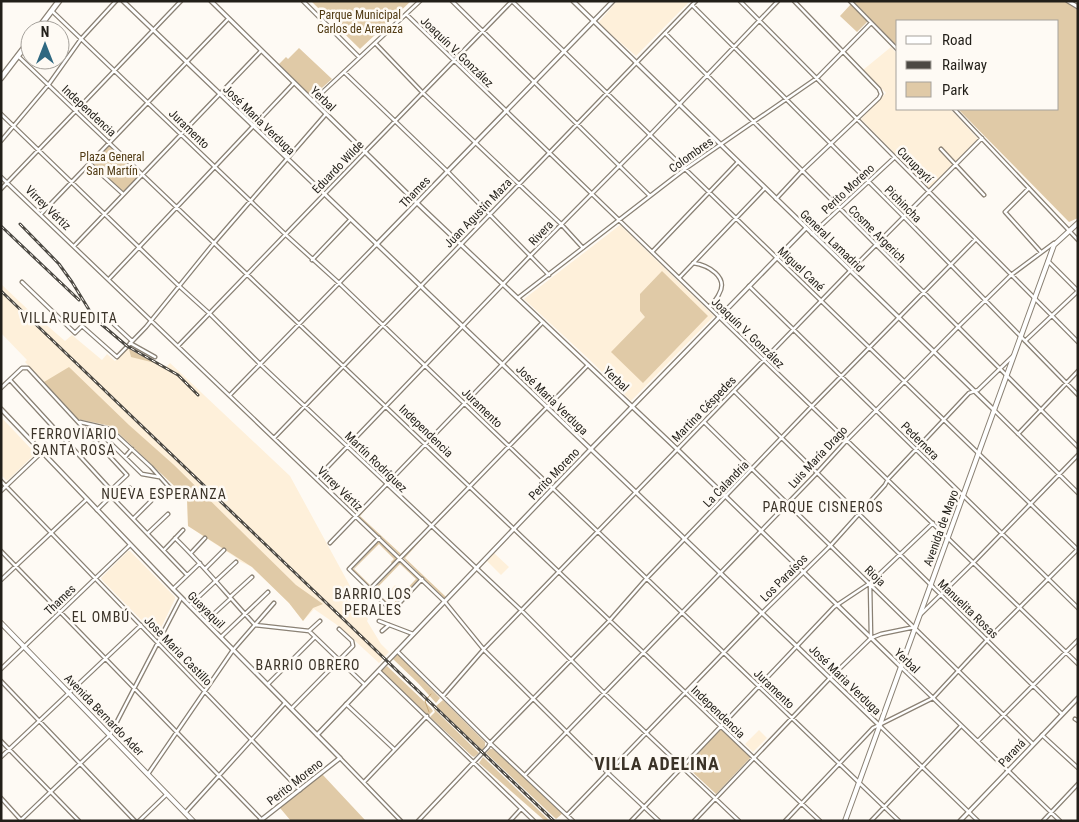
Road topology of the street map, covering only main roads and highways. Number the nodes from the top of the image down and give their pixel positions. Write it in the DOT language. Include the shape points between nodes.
graph roads {
  1 [pos="59,1"];
  2 [pos="45,20"];
  3 [pos="20,53"];
  4 [pos="1,78"];
  5 [pos="1078,224"];
  6 [pos="1073,229"];
  7 [pos="1056,242"];
  8 [pos="1,623"];
  9 [pos="193,821"];
  10 [pos="845,821"];
  1 -- 2 [label="main road"];
  3 -- 4 [label="main road"];
  5 -- 6 [label="main road, Luis María Drago"];
  6 -- 7 [label="main road, Luis María Drago"];
  7 -- 10 [label="main road, Avenida de Mayo"];
  8 -- 9 [label="main road, Avenida Bernardo Ader"];
}
